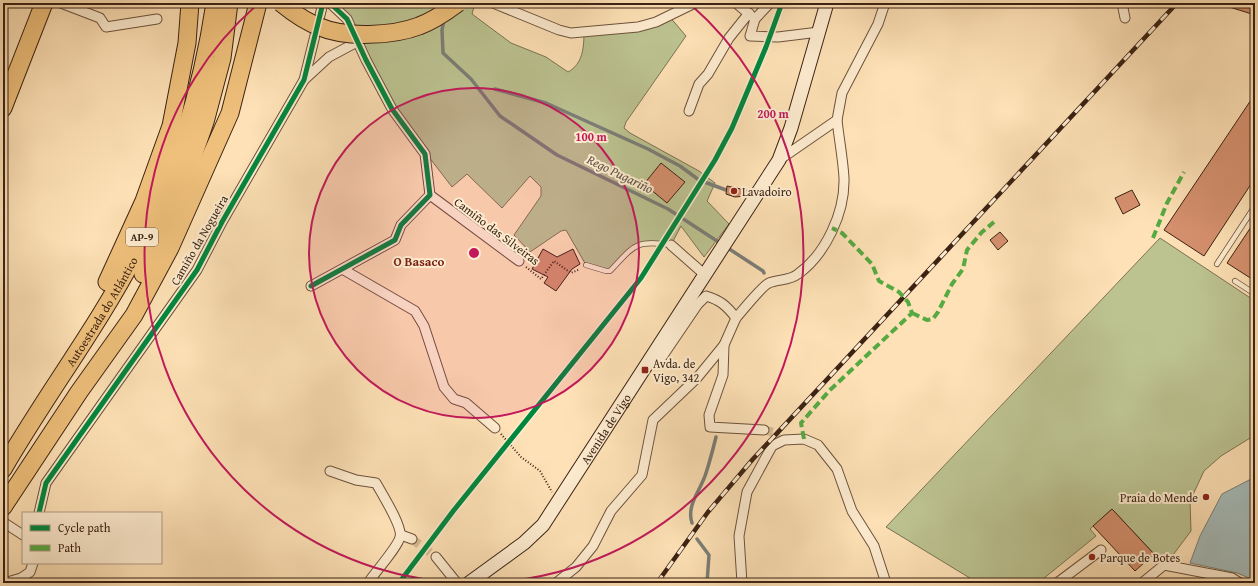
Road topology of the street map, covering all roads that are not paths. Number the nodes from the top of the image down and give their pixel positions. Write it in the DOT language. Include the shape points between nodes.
graph roads {
  1 [pos="44,3"];
  2 [pos="61,3"];
  3 [pos="190,3"];
  4 [pos="215,3"];
  5 [pos="229,3"];
  6 [pos="258,3"];
  7 [pos="269,3"];
  8 [pos="281,3"];
  9 [pos="323,3"];
  10 [pos="330,3"];
  11 [pos="458,3"];
  12 [pos="493,3"];
  13 [pos="695,3"];
  14 [pos="736,3"];
  15 [pos="770,3"];
  16 [pos="827,3"];
  17 [pos="885,3"];
  18 [pos="1122,3"];
  19 [pos="752,16"];
  20 [pos="1125,18"];
  21 [pos="157,20"];
  22 [pos="819,32"];
  23 [pos="357,42"];
  24 [pos="304,80"];
  25 [pos="3,108"];
  26 [pos="689,111"];
  27 [pos="230,113"];
  28 [pos="837,120"];
  29 [pos="779,160"];
  30 [pos="430,195"];
  31 [pos="1255,206"];
  32 [pos="671,245"];
  33 [pos="519,261"];
  34 [pos="1217,264"];
  35 [pos="586,266"];
  36 [pos="344,270"];
  37 [pos="706,270"];
  38 [pos="1235,281"];
  39 [pos="311,286"];
  40 [pos="1255,294"];
  41 [pos="736,318"];
  42 [pos="724,345"];
  43 [pos="650,358"];
  44 [pos="79,392"];
  45 [pos="495,428"];
  46 [pos="764,430"];
  47 [pos="780,434"];
  48 [pos="804,439"];
  49 [pos="15,448"];
  50 [pos="3,469"];
  51 [pos="330,471"];
  52 [pos="3,507"];
  53 [pos="39,512"];
  54 [pos="3,522"];
  55 [pos="21,534"];
  56 [pos="401,535"];
  57 [pos="412,539"];
  58 [pos="1101,550"];
  59 [pos="436,557"];
  60 [pos="33,564"];
  61 [pos="23,580"];
  62 [pos="4,583"];
  63 [pos="368,583"];
  64 [pos="457,583"];
  65 [pos="469,583"];
  66 [pos="556,583"];
  67 [pos="742,583"];
  68 [pos="886,583"];
  69 [pos="1057,583"];
  70 [pos="1142,583"];
  71 [pos="1240,583"];
  1 -- 25 [label="highway"];
  2 -- 21 [label="street" via="100,18 106,27"];
  3 -- 49 [label="highway" via="187,43 171,126 144,201 111,275 57,368"];
  4 -- 49 [label="highway, Autoestrada do Atlántico / AP-9" via="199,84 173,168 136,253 82,345"];
  5 -- 44 [label="highway, Autoestrada do Atlántico / AP-9" via="222,58 205,122 179,196 147,267"];
  6 -- 27 [label="highway, Autoestrada do Atlántico"];
  7 -- 27 [label="highway" via="261,32"];
  8 -- 11 [label="highway, bridge" via="320,28 376,35 419,26 442,15"];
  9 -- 24 [label="street, Camiño da Nogueira"];
  10 -- 23 [label="street" via="347,19"];
  12 -- 13 [label="street" via="558,30 571,32 638,27 656,22"];
  14 -- 19 [label="street"];
  15 -- 19 [label="street"];
  16 -- 22 [label="main road, Avenida de Vigo"];
  17 -- 28 [label="street" via="878,24 842,93"];
  18 -- 20 [label="street"];
  19 -- 22 [label="street" via="750,36 778,37"];
  19 -- 26 [label="street" via="729,38 708,74 699,84"];
  22 -- 29 [label="main road, Avenida de Vigo" via="788,139"];
  23 -- 24 [label="street, Camiño da Nogueira" via="329,57"];
  23 -- 30 [label="street" via="392,109 425,154"];
  24 -- 53 [label="street, Camiño da Nogueira" via="197,270 46,483"];
  27 -- 44 [label="highway, Autoestrada do Atlántico" via="170,248 134,315"];
  28 -- 29 [label="street"];
  28 -- 41 [label="street" via="844,178 843,198 824,245 818,255 798,275 768,283"];
  29 -- 37 [label="main road, Avenida de Vigo"];
  30 -- 33 [label="street, Camiño das Silveiras"];
  30 -- 36 [label="street" via="401,225 395,240"];
  31 -- 34 [label="lane"];
  32 -- 35 [label="lane" via="654,242 638,244 610,271"];
  32 -- 37 [label="street"];
  36 -- 39 [label="street"];
  36 -- 45 [label="street" via="415,311 424,326 444,387 454,399 466,404"];
  37 -- 43 [label="main road, Avenida de Vigo"];
  38 -- 40 [label="lane"];
  41 -- 42 [label="street"];
  41 -- 43 [label="street" via="718,300 706,296 662,357"];
  42 -- 46 [label="street" via="722,375 709,416 710,427"];
  42 -- 66 [label="street" via="697,378 653,420 642,475 611,510 593,546 576,567"];
  43 -- 65 [label="main road, Avenida de Vigo" via="543,525 524,543"];
  44 -- 52 [label="highway, Autoestrada do Atlántico / AP-9"];
  47 -- 48 [label="street"];
  48 -- 67 [label="street" via="784,440 772,446 747,492 739,536"];
  48 -- 68 [label="street" via="818,445 837,469 852,511 874,546"];
  49 -- 50 [label="highway, Autoestrada do Atlántico / AP-9"];
  51 -- 56 [label="street" via="356,480 376,483"];
  54 -- 55 [label="street"];
  56 -- 57 [label="street"];
  56 -- 63 [label="street"];
  58 -- 69 [label="street"];
  59 -- 64 [label="street"];
  60 -- 61 [label="street"];
  61 -- 62 [label="street"];
  70 -- 71 [label="street" via="1164,565 1232,578"];
}
